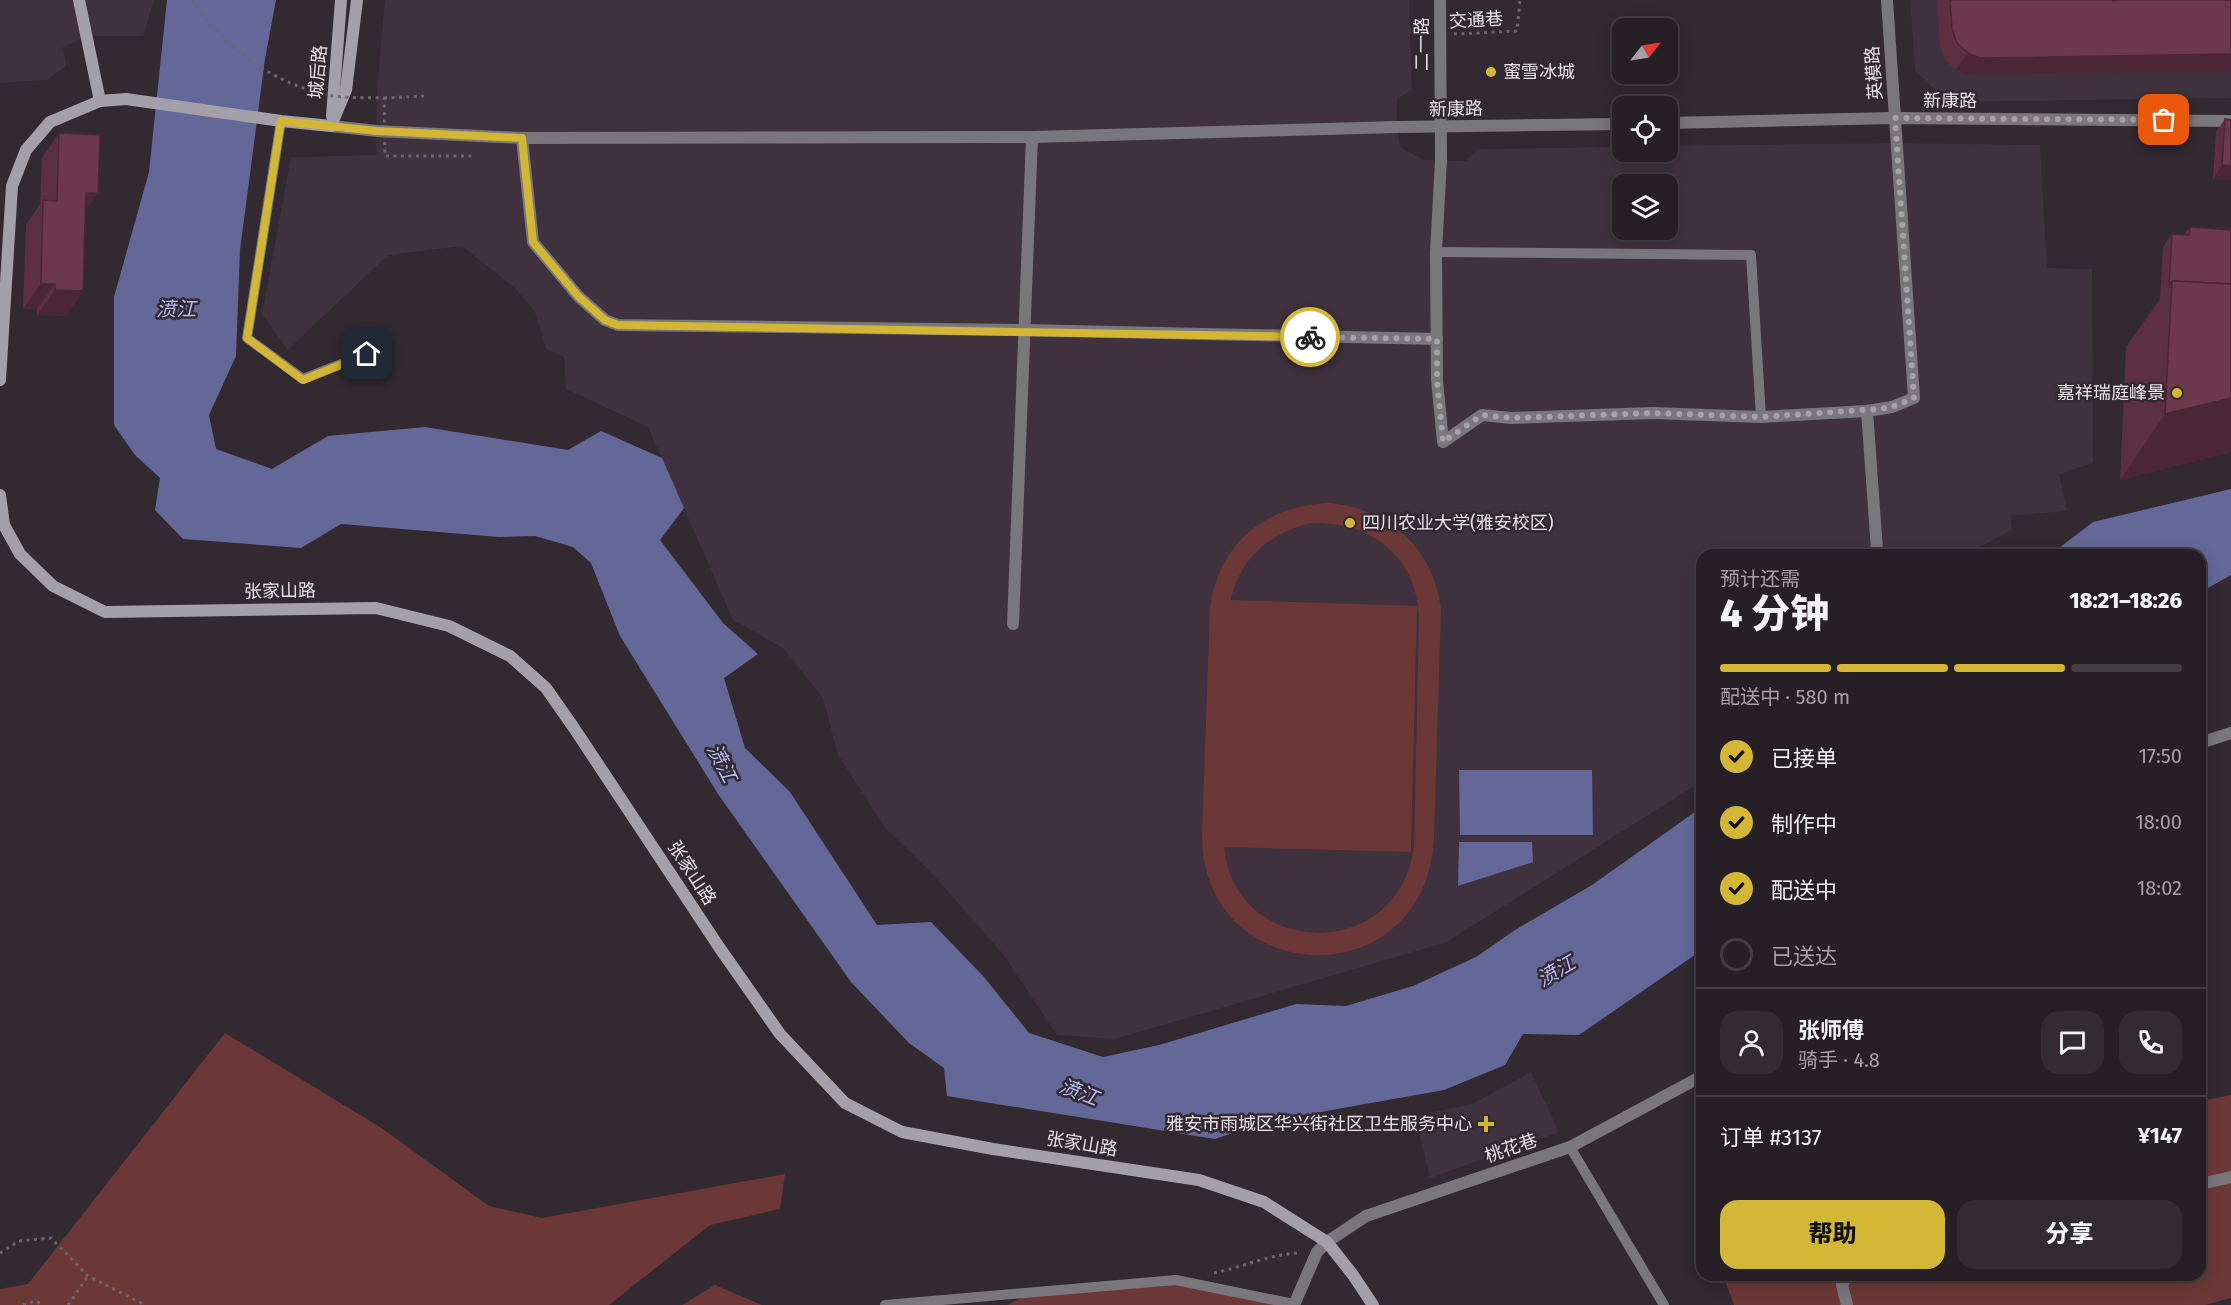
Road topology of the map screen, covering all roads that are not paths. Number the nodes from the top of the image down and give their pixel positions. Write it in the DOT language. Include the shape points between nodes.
graph roads {
  1 [pos="80,0"];
  2 [pos="341,0"];
  3 [pos="357,0"];
  4 [pos="1440,0"];
  5 [pos="1887,0"];
  6 [pos="100,101"];
  7 [pos="1895,118"];
  8 [pos="281,121"];
  9 [pos="2231,121"];
  10 [pos="1678,123"];
  11 [pos="1612,124"];
  12 [pos="331,126"];
  13 [pos="1441,127"];
  14 [pos="1032,137"];
  15 [pos="522,138"];
  16 [pos="1436,252"];
  17 [pos="1025,330"];
  18 [pos="1437,339"];
  19 [pos="367,354"];
  20 [pos="0,380"];
  21 [pos="1867,411"];
  22 [pos="1761,417"];
  23 [pos="0,495"];
  24 [pos="2,527"];
  25 [pos="1876,549"];
  26 [pos="1012,624"];
  27 [pos="2231,733"];
  28 [pos="2206,741"];
  29 [pos="1696,1079"];
  30 [pos="1570,1146"];
  31 [pos="2231,1176"];
  32 [pos="2206,1182"];
  33 [pos="1328,1242"];
  34 [pos="1844,1281"];
  35 [pos="1294,1304"];
  36 [pos="885,1305"];
  37 [pos="1373,1305"];
  38 [pos="1664,1305"];
  39 [pos="1847,1305"];
  1 -- 6 [label="street"];
  2 -- 12 [label="street, 城后路"];
  3 -- 12 [label="street, 城后路" via="346,90"];
  4 -- 13 [label="street, 二一路"];
  5 -- 7 [label="street, 英模路"];
  6 -- 8 [label="street" via="126,99"];
  6 -- 20 [label="street" via="51,122 26,150 12,186"];
  7 -- 9 [label="street, 新康路"];
  7 -- 10 [label="street, 新康路"];
  7 -- 21 [label="street, 英模路" via="1914,398"];
  8 -- 12 [label="street"];
  8 -- 19 [label="lane" via="247,338 303,380"];
  11 -- 13 [label="street, 新康路"];
  12 -- 15 [label="street, 新康路"];
  13 -- 14 [label="street, 新康路"];
  13 -- 16 [label="street, 二一路"];
  14 -- 15 [label="street, 新康路"];
  14 -- 17 [label="street"];
  15 -- 17 [label="street" via="533,242 578,296 605,320 618,325"];
  16 -- 18 [label="street, 二一路"];
  16 -- 22 [label="lane" via="1751,255"];
  17 -- 18 [label="street"];
  17 -- 26 [label="street"];
  18 -- 22 [label="street, 二一路" via="1443,442 1482,415 1511,418 1653,413"];
  21 -- 22 [label="street"];
  21 -- 25 [label="street"];
  23 -- 24 [label="street, 张家山路"];
  24 -- 33 [label="street, 张家山路" via="20,554 53,586 105,612 375,608 449,626 510,656 546,688 780,1034 845,1103 902,1132 1199,1180 1264,1202"];
  27 -- 28 [label="street"];
  29 -- 30 [label="street, 桃花巷"];
  30 -- 33 [label="street, 桃花巷" via="1366,1216"];
  30 -- 38 [label="lane"];
  31 -- 32 [label="street"];
  33 -- 35 [label="street, 桃花巷" via="1317,1252"];
  33 -- 37 [label="street, 张家山路"];
  34 -- 39 [label="street"];
  35 -- 36 [label="lane" via="1176,1280"];
}
